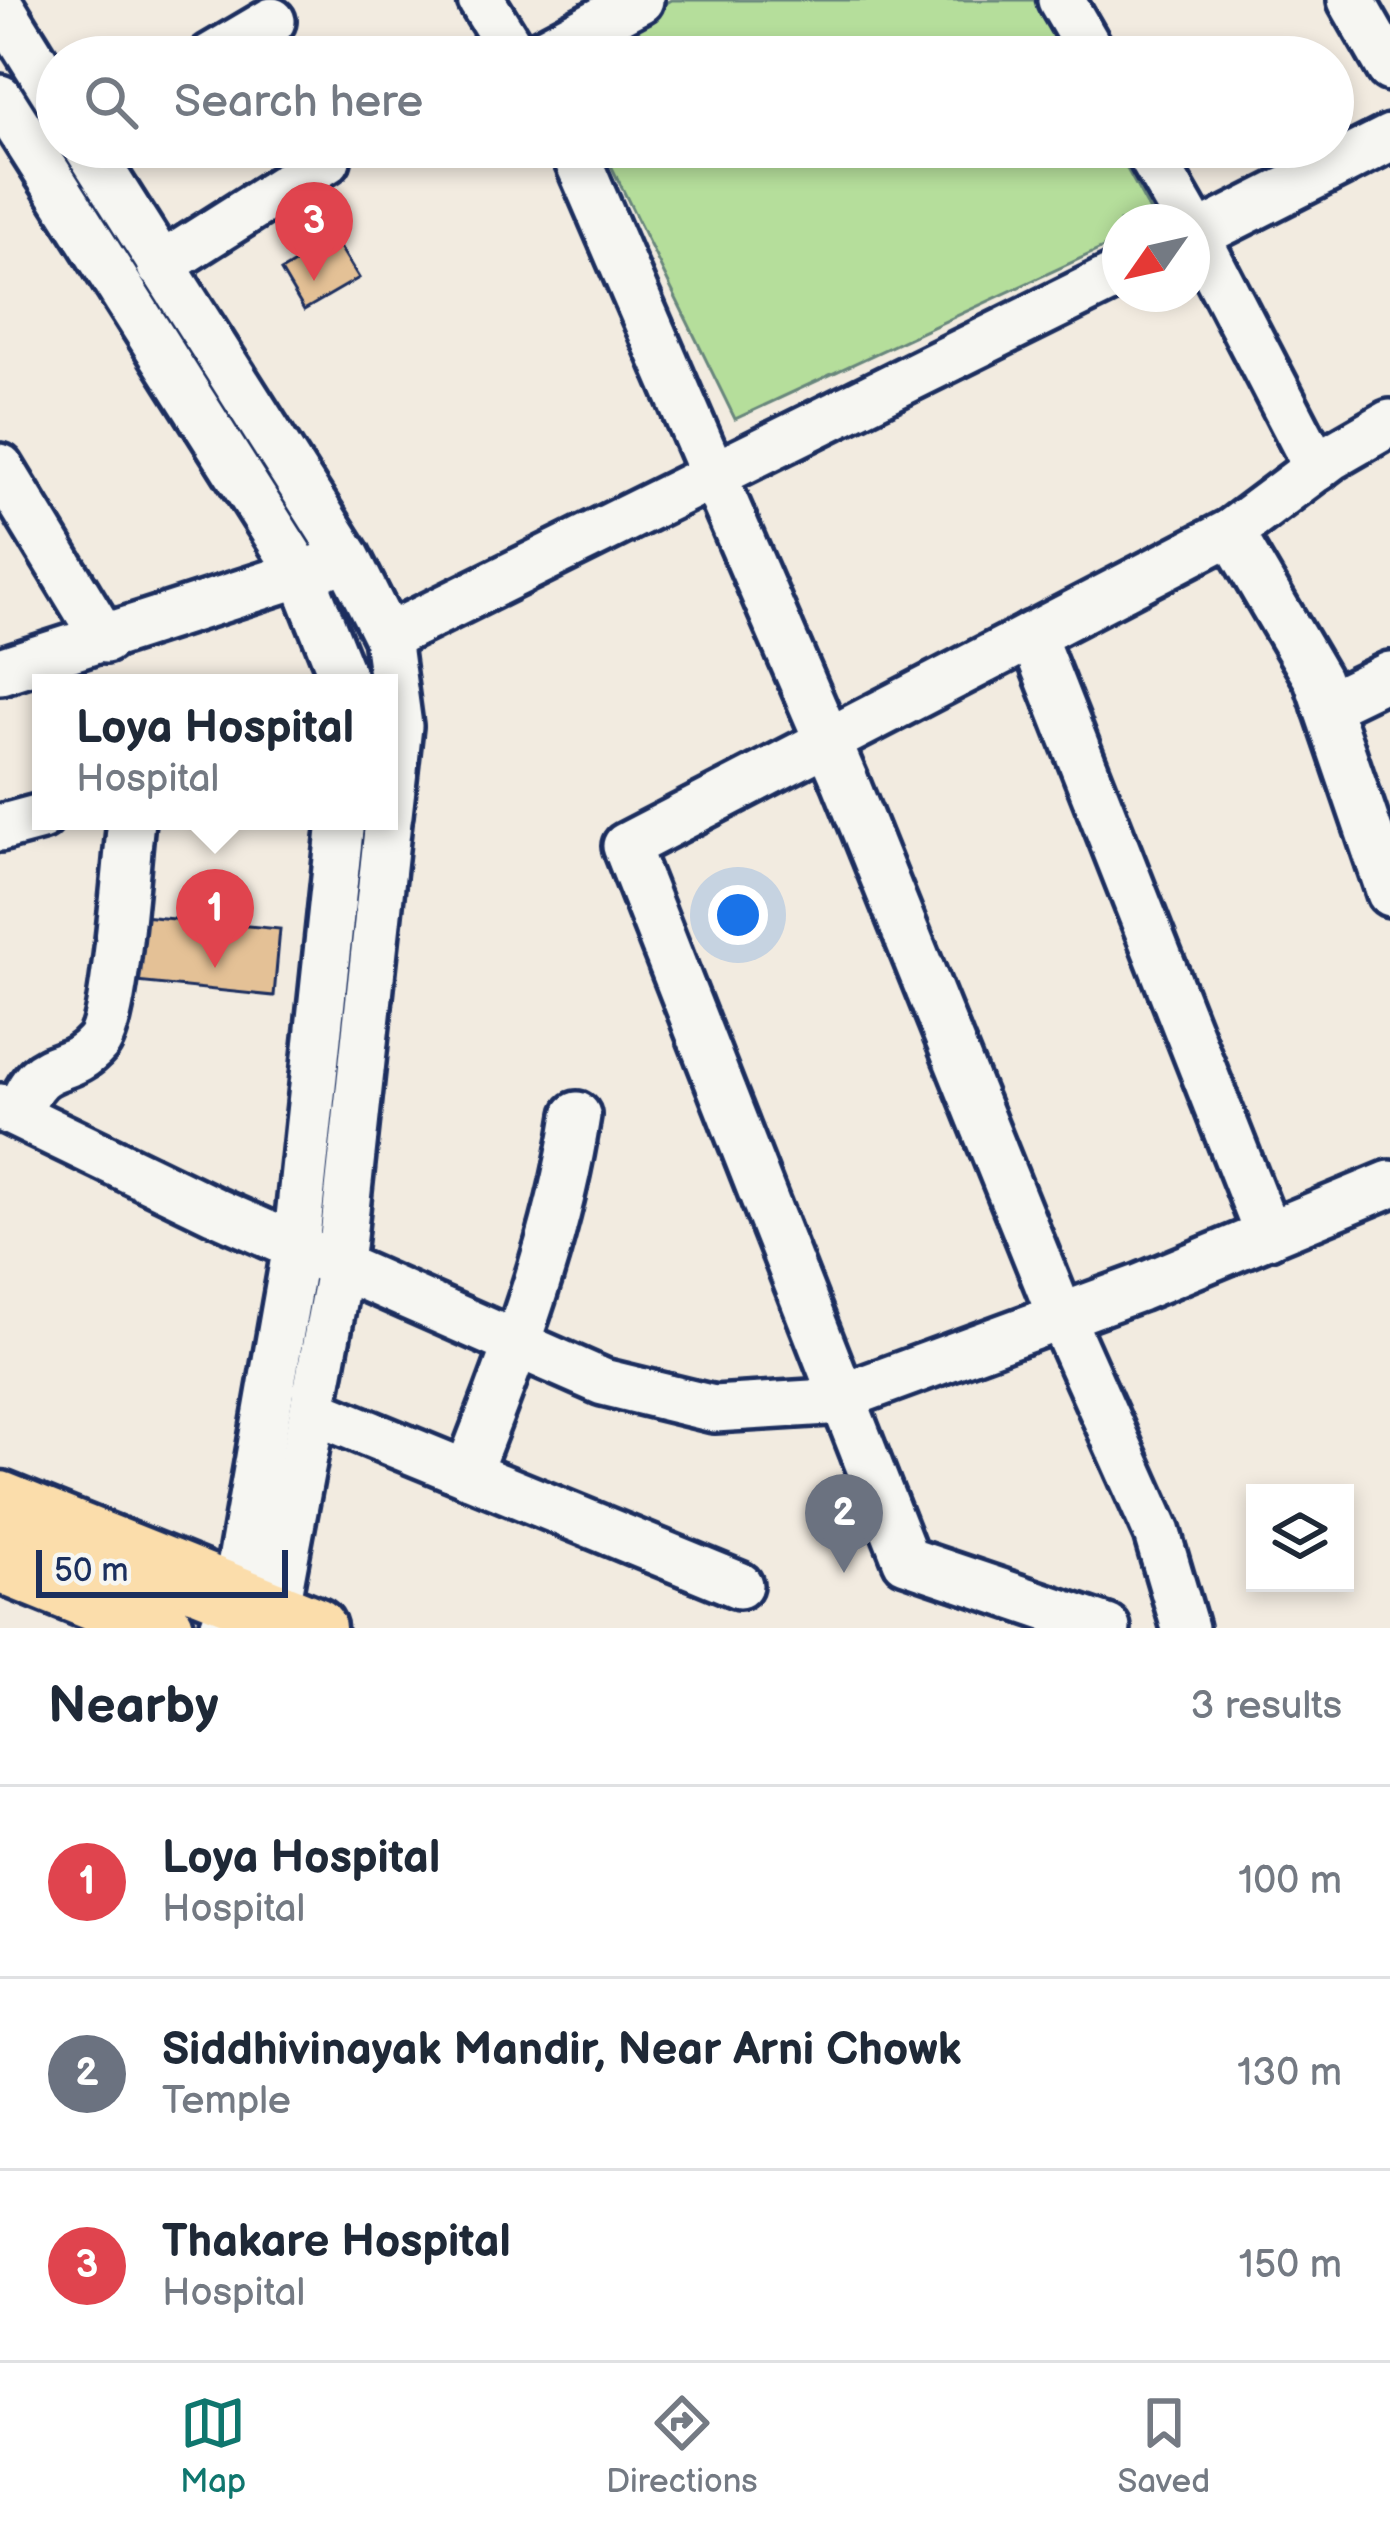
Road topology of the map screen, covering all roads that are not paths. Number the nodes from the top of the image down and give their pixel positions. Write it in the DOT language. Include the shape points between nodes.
graph roads {
  1 [pos="481,0"];
  2 [pos="640,0"];
  3 [pos="1061,0"];
  4 [pos="1351,0"];
  5 [pos="7,4"];
  6 [pos="272,21"];
  7 [pos="247,36"];
  8 [pos="503,36"];
  9 [pos="572,36"];
  10 [pos="1082,36"];
  11 [pos="36,58"];
  12 [pos="1390,68"];
  13 [pos="0,98"];
  14 [pos="36,138"];
  15 [pos="1390,138"];
  16 [pos="1354,155"];
  17 [pos="59,168"];
  18 [pos="100,168"];
  19 [pos="314,168"];
  20 [pos="581,168"];
  21 [pos="1158,168"];
  22 [pos="1326,168"];
  23 [pos="1177,204"];
  24 [pos="1210,223"];
  25 [pos="1210,265"];
  26 [pos="160,266"];
  27 [pos="1102,283"];
  28 [pos="1390,423"];
  29 [pos="0,467"];
  30 [pos="1317,468"];
  31 [pos="717,477"];
  32 [pos="1231,532"];
  33 [pos="347,557"];
  34 [pos="302,575"];
  35 [pos="1032,635"];
  36 [pos="387,638"];
  37 [pos="105,640"];
  38 [pos="0,671"];
  39 [pos="341,674"];
  40 [pos="392,674"];
  41 [pos="1390,675"];
  42 [pos="1326,706"];
  43 [pos="828,741"];
  44 [pos="32,819"];
  45 [pos="0,828"];
  46 [pos="130,830"];
  47 [pos="340,830"];
  48 [pos="388,830"];
  49 [pos="1390,893"];
  50 [pos="9,1111"];
  51 [pos="578,1115"];
  52 [pos="1390,1184"];
  53 [pos="1268,1235"];
  54 [pos="296,1246"];
  55 [pos="340,1265"];
  56 [pos="1061,1317"];
  57 [pos="518,1344"];
  58 [pos="839,1397"];
  59 [pos="314,1412"];
  60 [pos="467,1474"];
  61 [pos="0,1502"];
  62 [pos="0,1562"];
  63 [pos="739,1586"];
  64 [pos="264,1618"];
  65 [pos="163,1628"];
  66 [pos="1107,1628"];
  67 [pos="1185,1628"];
  1 -- 8 [label="street"];
  2 -- 9 [label="street"];
  3 -- 10 [label="street"];
  4 -- 12 [label="street"];
  5 -- 11 [label="street"];
  6 -- 7 [label="street"];
  13 -- 14 [label="street"];
  15 -- 16 [label="street"];
  17 -- 34 [label="street"];
  18 -- 26 [label="street"];
  19 -- 26 [label="street"];
  20 -- 31 [label="street"];
  21 -- 23 [label="street"];
  22 -- 24 [label="street"];
  25 -- 30 [label="street"];
  26 -- 33 [label="street"];
  27 -- 31 [label="street"];
  28 -- 30 [label="street"];
  29 -- 37 [label="street"];
  30 -- 32 [label="street"];
  31 -- 36 [label="street"];
  31 -- 43 [label="street"];
  32 -- 35 [label="street"];
  32 -- 42 [label="street"];
  33 -- 34 [label="street"];
  33 -- 36 [label="street"];
  34 -- 37 [label="street"];
  34 -- 39 [label="street"];
  35 -- 43 [label="street"];
  35 -- 53 [label="street"];
  36 -- 40 [label="street"];
  37 -- 38 [label="street"];
  41 -- 42 [label="street"];
  42 -- 49 [label="street"];
  43 -- 56 [label="street"];
  43 -- 58 [label="street" via="626,847"];
  44 -- 45 [label="street"];
  46 -- 50 [label="street" via="106,1025 84,1054 35,1078"];
  47 -- 54 [label="street"];
  48 -- 55 [label="street"];
  50 -- 54 [label="street"];
  51 -- 57 [label="street"];
  52 -- 53 [label="street"];
  53 -- 56 [label="street"];
  54 -- 55 [label="street"];
  54 -- 64 [label="street"];
  55 -- 57 [label="street"];
  55 -- 59 [label="street"];
  56 -- 58 [label="street"];
  56 -- 67 [label="street" via="1157,1533"];
  57 -- 58 [label="street" via="602,1382 714,1409"];
  57 -- 60 [label="street"];
  58 -- 66 [label="street" via="906,1560"];
  59 -- 60 [label="street"];
  59 -- 64 [label="street"];
  60 -- 63 [label="street"];
  61 -- 64 [label="main road"];
  62 -- 65 [label="main road"];
}
